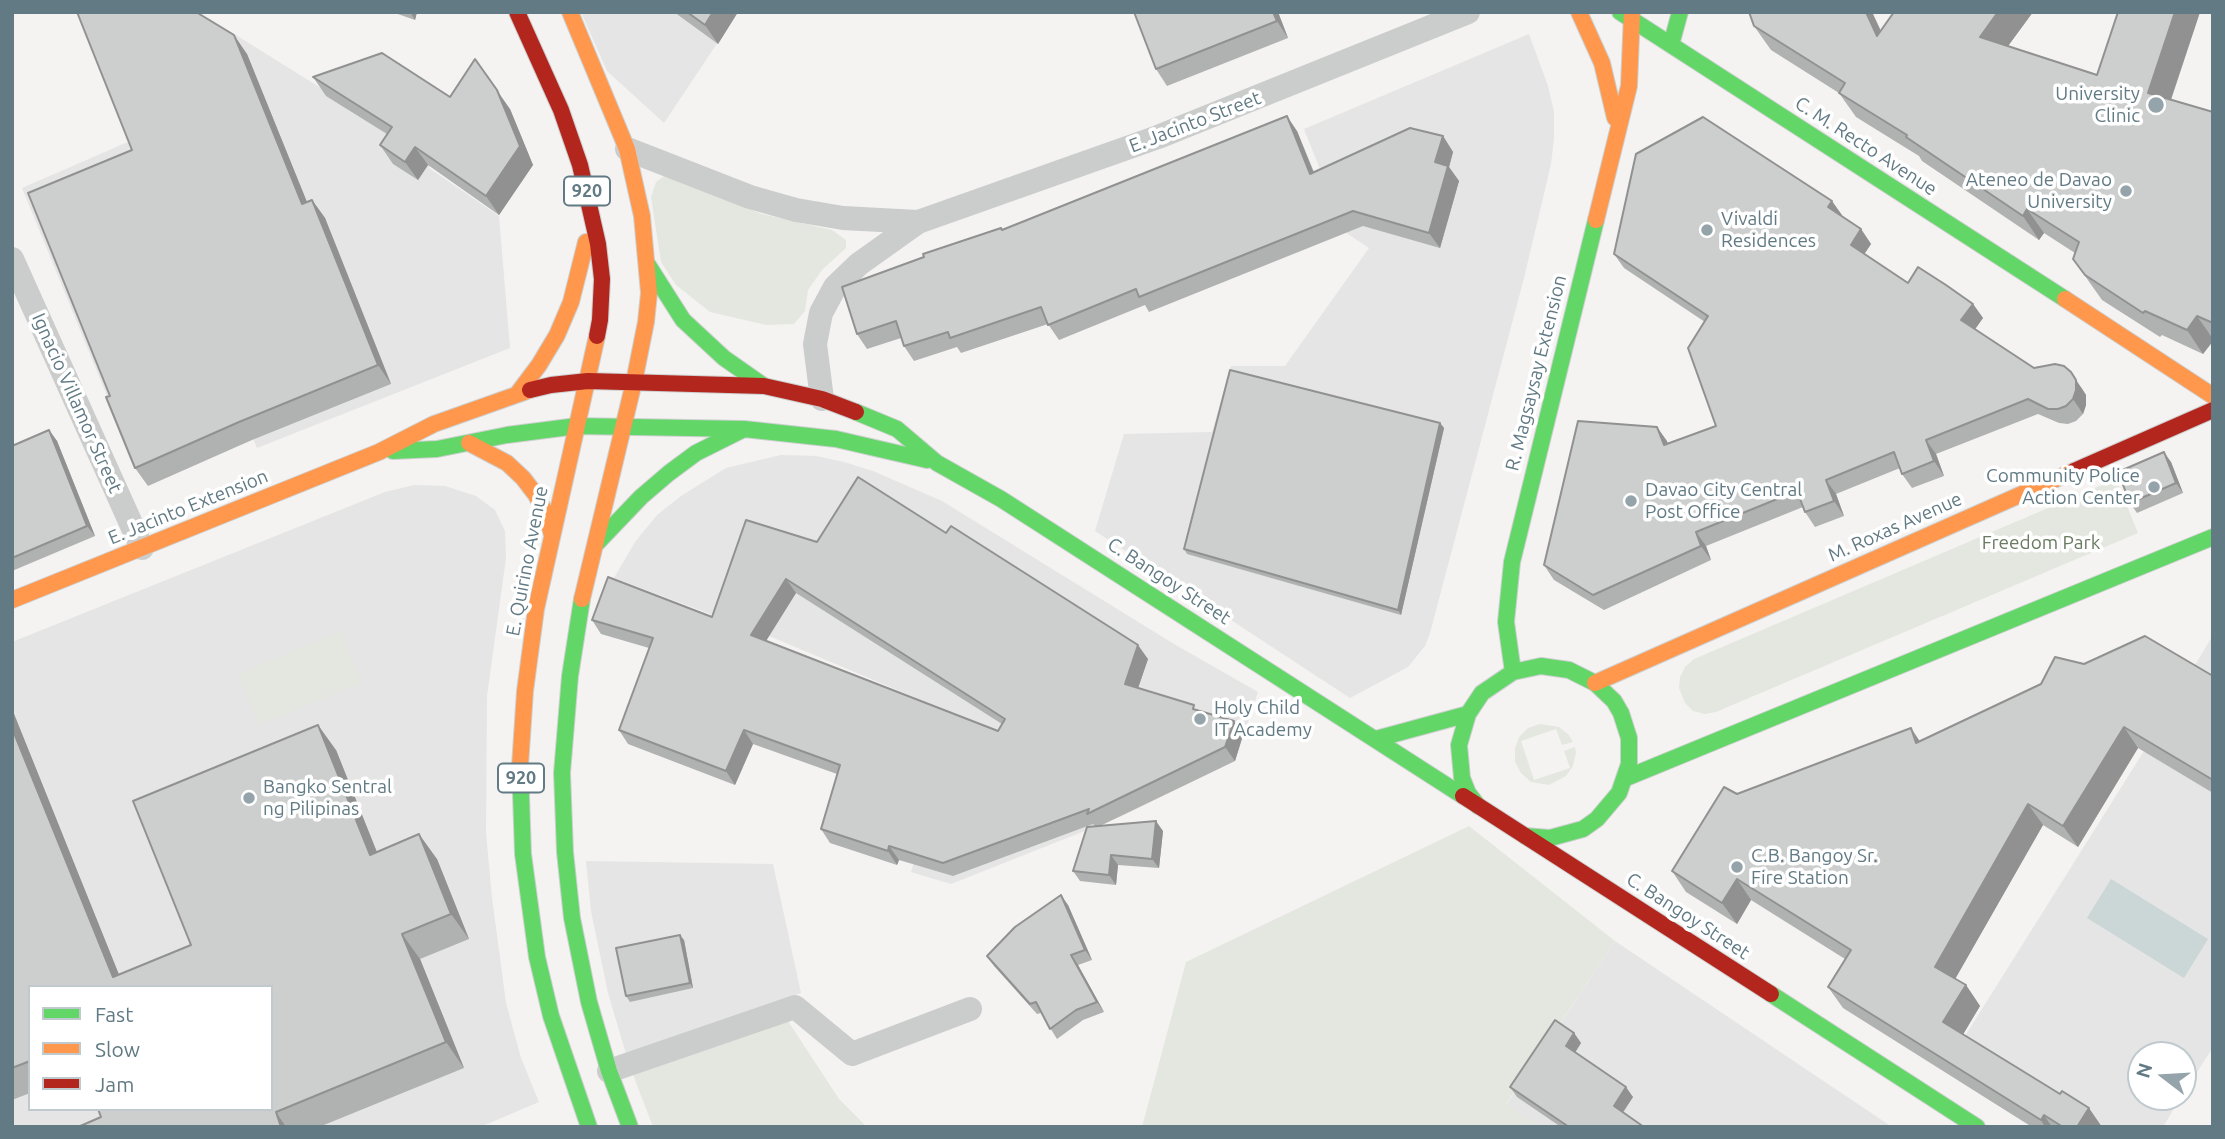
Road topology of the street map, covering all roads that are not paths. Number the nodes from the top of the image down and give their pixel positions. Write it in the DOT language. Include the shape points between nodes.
graph roads {
  1 [pos="517,12"];
  2 [pos="570,12"];
  3 [pos="1468,12"];
  4 [pos="1579,12"];
  5 [pos="1680,12"];
  6 [pos="1628,15"];
  7 [pos="1667,49"];
  8 [pos="1646,70"];
  9 [pos="1629,86"];
  10 [pos="1617,133"];
  11 [pos="627,149"];
  12 [pos="589,198"];
  13 [pos="918,222"];
  14 [pos="12,259"];
  15 [pos="648,265"];
  16 [pos="588,381"];
  17 [pos="634,382"];
  18 [pos="764,386"];
  19 [pos="518,393"];
  20 [pos="2213,396"];
  21 [pos="822,399"];
  22 [pos="2213,410"];
  23 [pos="577,426"];
  24 [pos="624,427"];
  25 [pos="744,429"];
  26 [pos="469,443"];
  27 [pos="379,452"];
  28 [pos="937,463"];
  29 [pos="552,535"];
  30 [pos="2213,537"];
  31 [pos="595,544"];
  32 [pos="142,548"];
  33 [pos="12,600"];
  34 [pos="1513,672"];
  35 [pos="1595,682"];
  36 [pos="1468,713"];
  37 [pos="1376,740"];
  38 [pos="1626,778"];
  39 [pos="1478,806"];
  40 [pos="1525,836"];
  41 [pos="971,1009"];
  42 [pos="610,1071"];
  43 [pos="589,1127"];
  44 [pos="630,1127"];
  45 [pos="1977,1127"];
  1 -- 12 [label="main road, E. Quirino Avenue / 920" via="561,110"];
  2 -- 11 [label="main road, 920"];
  3 -- 13 [label="street, E. Jacinto Street" via="1158,137"];
  4 -- 10 [label="main road" via="1602,63"];
  5 -- 7 [label="main road"];
  6 -- 7 [label="main road, C. M. Recto Avenue"];
  6 -- 9 [label="main road, R. Magsaysay Extension"];
  7 -- 20 [label="main road, C. M. Recto Avenue"];
  8 -- 9 [label="main road"];
  9 -- 10 [label="main road, R. Magsaysay Extension"];
  10 -- 34 [label="main road, R. Magsaysay Extension" via="1513,562 1506,622"];
  11 -- 13 [label="street, E. Jacinto Street" via="796,210"];
  11 -- 15 [label="main road, 920"];
  12 -- 16 [label="main road, E. Quirino Avenue / 920" via="602,279 600,320"];
  12 -- 19 [label="main road" via="582,268 571,302 557,335"];
  13 -- 21 [label="street, E. Jacinto Street" via="835,287 821,313 815,344"];
  14 -- 32 [label="street, Ignacio Villamor Street"];
  15 -- 17 [label="main road, 920" via="646,322"];
  15 -- 18 [label="main road" via="683,320 724,358"];
  16 -- 17 [label="main road, E. Jacinto Extension"];
  16 -- 19 [label="main road, E. Jacinto Extension"];
  16 -- 23 [label="main road, E. Quirino Avenue / 920"];
  17 -- 18 [label="main road, C. Bangoy Street"];
  17 -- 24 [label="main road, 920"];
  18 -- 21 [label="main road, C. Bangoy Street"];
  19 -- 27 [label="main road, E. Jacinto Extension" via="434,424"];
  21 -- 28 [label="main road, C. Bangoy Street" via="897,429"];
  22 -- 35 [label="main road, M. Roxas Avenue"];
  23 -- 24 [label="main road, E. Jacinto Extension"];
  23 -- 26 [label="main road, E. Jacinto Extension"];
  23 -- 29 [label="main road, E. Quirino Avenue / 920"];
  24 -- 25 [label="main road, C. Bangoy Street"];
  24 -- 31 [label="main road, 920"];
  25 -- 28 [label="main road, C. Bangoy Street" via="836,439"];
  25 -- 31 [label="main road" via="669,472"];
  26 -- 27 [label="main road, E. Jacinto Extension"];
  26 -- 29 [label="main road" via="507,463 523,478 546,514"];
  27 -- 32 [label="main road, E. Jacinto Extension"];
  28 -- 37 [label="main road, C. Bangoy Street" via="1036,521"];
  29 -- 43 [label="main road, E. Quirino Avenue / 920" via="525,691 520,762 523,854 537,957 551,1016"];
  30 -- 38 [label="main road"];
  31 -- 42 [label="main road, 920" via="578,615 562,773 572,918 589,1002"];
  32 -- 33 [label="main road, E. Jacinto Extension"];
  34 -- 35 [label="main road" via="1555,667"];
  34 -- 36 [label="main road" via="1482,693"];
  35 -- 38 [label="main road" via="1614,701 1626,726 1630,751"];
  36 -- 37 [label="main road"];
  36 -- 39 [label="main road" via="1459,761 1468,793"];
  37 -- 39 [label="main road, C. Bangoy Street"];
  38 -- 40 [label="main road" via="1610,807 1583,829 1550,838"];
  39 -- 40 [label="main road, C. Bangoy Street"];
  40 -- 45 [label="main road, C. Bangoy Street"];
  41 -- 42 [label="street" via="852,1054 795,1007"];
  42 -- 44 [label="main road, 920"];
}
